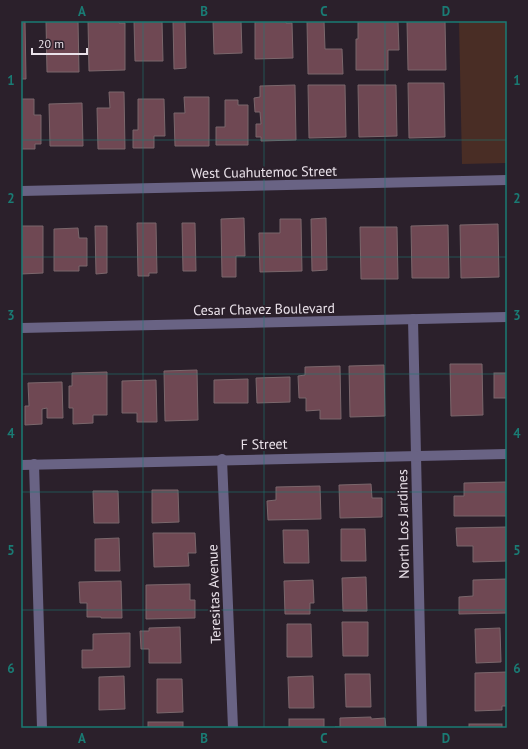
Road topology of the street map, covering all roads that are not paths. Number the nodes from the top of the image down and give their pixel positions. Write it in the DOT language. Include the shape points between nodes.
graph roads {
  1 [pos="507,180"];
  2 [pos="21,191"];
  3 [pos="507,317"];
  4 [pos="413,319"];
  5 [pos="21,328"];
  6 [pos="507,454"];
  7 [pos="416,455"];
  8 [pos="222,459"];
  9 [pos="34,464"];
  10 [pos="21,465"];
  11 [pos="42,728"];
  12 [pos="233,728"];
  13 [pos="422,728"];
  1 -- 2 [label="street, West Cuahutemoc Street"];
  3 -- 4 [label="street, Cesar Chavez Boulevard"];
  4 -- 5 [label="street, Cesar Chavez Boulevard"];
  4 -- 7 [label="street, North Los Jardines"];
  6 -- 7 [label="street, F Street"];
  7 -- 8 [label="street, F Street"];
  7 -- 13 [label="street, North Los Jardines"];
  8 -- 9 [label="street, F Street"];
  8 -- 12 [label="street, Teresitas Avenue"];
  9 -- 10 [label="street, F Street"];
  9 -- 11 [label="street"];
}
